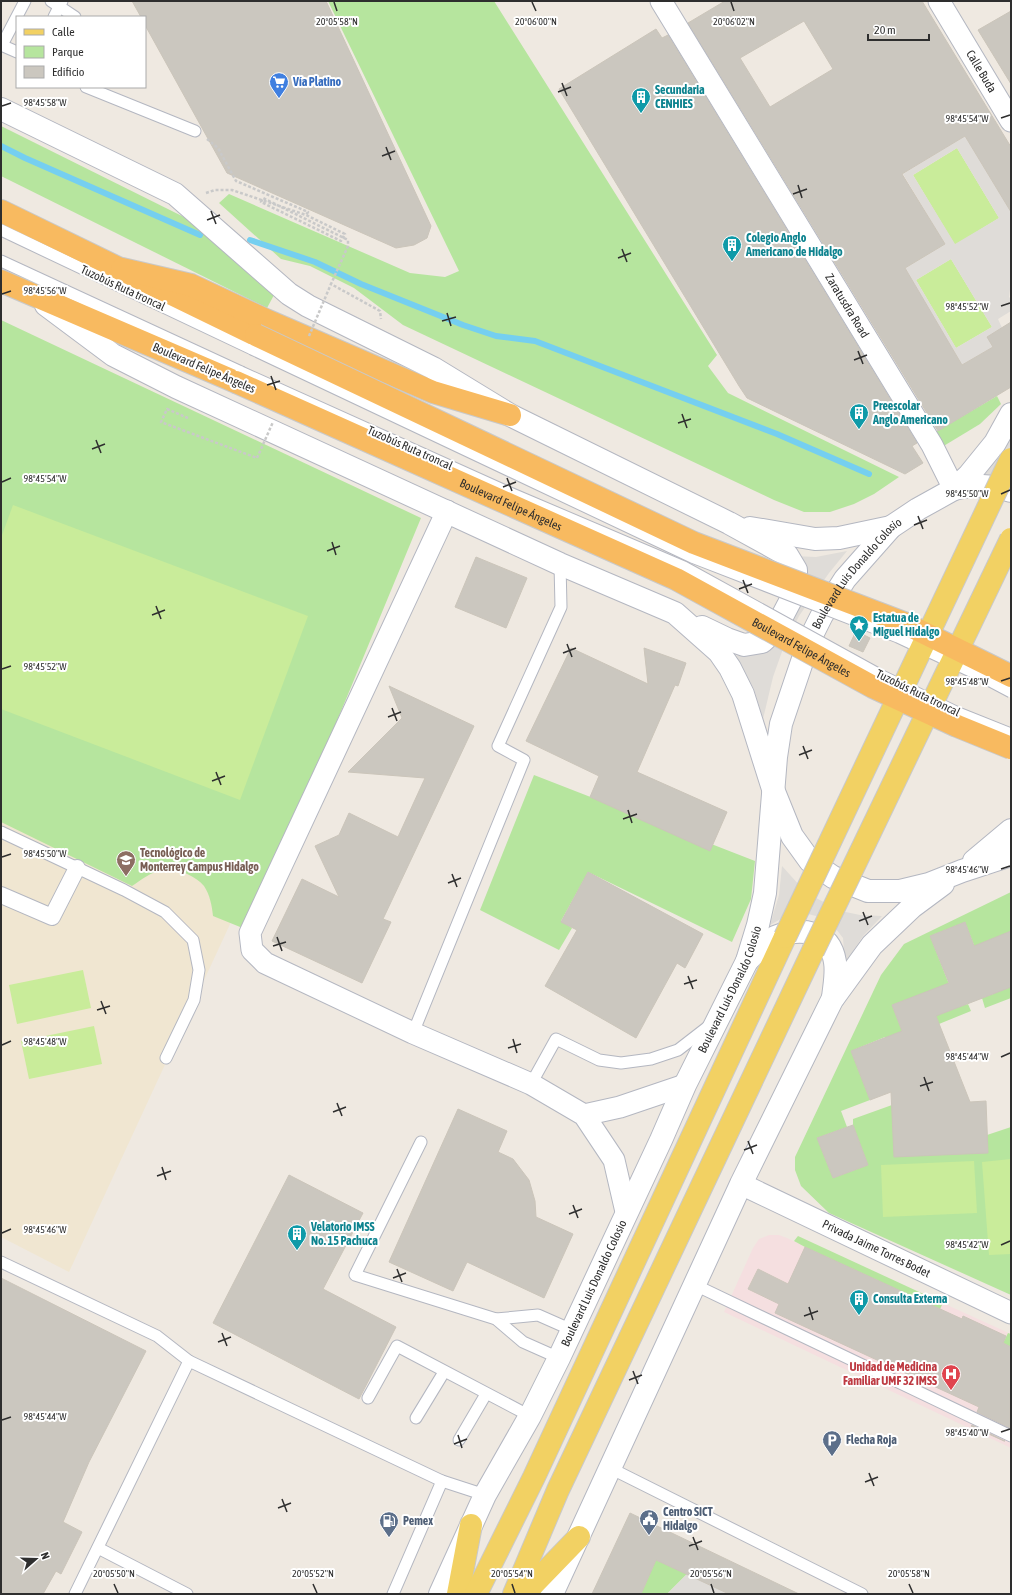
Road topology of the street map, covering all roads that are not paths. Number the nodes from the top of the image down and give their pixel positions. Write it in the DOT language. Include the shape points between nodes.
graph roads {
  1 [pos="25,1"];
  2 [pos="661,1"];
  3 [pos="939,1"];
  4 [pos="58,3"];
  5 [pos="17,16"];
  6 [pos="54,16"];
  7 [pos="74,16"];
  8 [pos="16,18"];
  9 [pos="1,45"];
  10 [pos="16,52"];
  11 [pos="88,88"];
  12 [pos="1,109"];
  13 [pos="1011,121"];
  14 [pos="195,131"];
  15 [pos="1,211"];
  16 [pos="1,230"];
  17 [pos="1,261"];
  18 [pos="122,269"];
  19 [pos="1,281"];
  20 [pos="36,297"];
  21 [pos="254,342"];
  22 [pos="239,377"];
  23 [pos="1011,414"];
  24 [pos="510,415"];
  25 [pos="1011,459"];
  26 [pos="954,489"];
  27 [pos="1011,491"];
  28 [pos="447,511"];
  29 [pos="729,524"];
  30 [pos="891,526"];
  31 [pos="1011,539"];
  32 [pos="560,564"];
  33 [pos="676,613"];
  34 [pos="1011,676"];
  35 [pos="1011,692"];
  36 [pos="1011,734"];
  37 [pos="1011,748"];
  38 [pos="773,789"];
  39 [pos="1011,830"];
  40 [pos="1,832"];
  41 [pos="1011,855"];
  42 [pos="77,868"];
  43 [pos="962,871"];
  44 [pos="1,895"];
  45 [pos="747,961"];
  46 [pos="832,1000"];
  47 [pos="717,1020"];
  48 [pos="412,1033"];
  49 [pos="166,1058"];
  50 [pos="532,1084"];
  51 [pos="685,1084"];
  52 [pos="584,1115"];
  53 [pos="421,1142"];
  54 [pos="741,1184"];
  55 [pos="626,1212"];
  56 [pos="1,1262"];
  57 [pos="695,1285"];
  58 [pos="1011,1312"];
  59 [pos="496,1319"];
  60 [pos="572,1330"];
  61 [pos="559,1358"];
  62 [pos="189,1360"];
  63 [pos="444,1372"];
  64 [pos="486,1394"];
  65 [pos="368,1398"];
  66 [pos="530,1416"];
  67 [pos="416,1418"];
  68 [pos="1011,1436"];
  69 [pos="459,1440"];
  70 [pos="610,1468"];
  71 [pos="442,1481"];
  72 [pos="485,1495"];
  73 [pos="471,1525"];
  74 [pos="579,1536"];
  75 [pos="98,1548"];
  76 [pos="75,1594"];
  77 [pos="187,1594"];
  78 [pos="393,1594"];
  79 [pos="440,1594"];
  80 [pos="458,1594"];
  81 [pos="476,1594"];
  82 [pos="514,1594"];
  83 [pos="524,1594"];
  84 [pos="552,1594"];
  85 [pos="862,1594"];
  1 -- 5 [label="lane"];
  2 -- 26 [label="street, Zaratusdra Road" via="932,445"];
  3 -- 13 [label="street, Calle Buda"];
  4 -- 6 [label="lane"];
  4 -- 7 [label="lane"];
  8 -- 9 [label="lane"];
  9 -- 10 [label="lane"];
  11 -- 14 [label="lane"];
  12 -- 24 [label="main road" via="175,194 289,294 433,368"];
  15 -- 18 [label="highway"];
  16 -- 21 [label="lane, Tuzobús Ruta troncal"];
  17 -- 22 [label="lane, Tuzobús Ruta troncal"];
  18 -- 21 [label="highway"];
  18 -- 24 [label="highway" via="191,285 433,392"];
  19 -- 20 [label="highway, Boulevard Felipe Ángeles"];
  20 -- 22 [label="highway, Boulevard Felipe Ángeles"];
  20 -- 28 [label="main road" via="113,355"];
  21 -- 34 [label="highway, bridge" via="694,543 904,623"];
  21 -- 35 [label="lane, Tuzobús Ruta troncal, bridge" via="692,557 898,637"];
  22 -- 36 [label="lane, Tuzobús Ruta troncal, bridge" via="684,567 880,675 956,712"];
  22 -- 37 [label="highway, Boulevard Felipe Ángeles, bridge" via="676,579 873,687"];
  23 -- 26 [label="main road, Boulevard Luis Donaldo Colosio" via="996,443"];
  24 -- 29 [label="main road"];
  25 -- 81 [label="main road, bridge" via="534,1477"];
  26 -- 27 [label="main road" via="983,485"];
  26 -- 30 [label="main road, Boulevard Luis Donaldo Colosio"];
  28 -- 32 [label="main road"];
  28 -- 48 [label="street" via="250,932 252,950 266,963"];
  29 -- 30 [label="main road" via="815,539 839,538"];
  29 -- 33 [label="main road" via="787,555 796,570 796,590 776,630 762,642 744,645"];
  30 -- 38 [label="main road, Boulevard Luis Donaldo Colosio" via="845,579 809,641 781,724"];
  31 -- 82 [label="main road, bridge" via="558,1490"];
  32 -- 33 [label="main road"];
  32 -- 48 [label="lane" via="561,607 498,746 524,760"];
  33 -- 38 [label="main road" via="719,652 730,668 743,694"];
  38 -- 43 [label="main road" via="792,836 810,861 832,877 868,891 900,891 929,884"];
  38 -- 45 [label="main road, Boulevard Luis Donaldo Colosio" via="766,893"];
  39 -- 43 [label="main road"];
  40 -- 42 [label="lane"];
  41 -- 43 [label="main road"];
  42 -- 44 [label="street" via="52,917"];
  42 -- 49 [label="lane" via="165,912 193,940 199,970 194,1000"];
  43 -- 46 [label="main road" via="912,907 886,931 872,945"];
  45 -- 46 [label="main road" via="774,938 807,931 823,938 831,949 835,961"];
  45 -- 47 [label="main road, Boulevard Luis Donaldo Colosio"];
  46 -- 54 [label="main road"];
  47 -- 50 [label="lane" via="678,1050 651,1059 620,1063 599,1060 556,1039"];
  47 -- 51 [label="main road, Boulevard Luis Donaldo Colosio"];
  48 -- 50 [label="street"];
  50 -- 52 [label="street"];
  51 -- 52 [label="street" via="620,1107"];
  51 -- 55 [label="main road, Boulevard Luis Donaldo Colosio"];
  52 -- 55 [label="street" via="614,1160"];
  53 -- 59 [label="lane" via="355,1275"];
  54 -- 57 [label="main road"];
  54 -- 58 [label="street, Privada Jaime Torres Bodet"];
  55 -- 60 [label="main road, Boulevard Luis Donaldo Colosio"];
  56 -- 62 [label="lane" via="157,1336"];
  57 -- 68 [label="lane"];
  57 -- 70 [label="main road"];
  59 -- 60 [label="lane" via="538,1315"];
  59 -- 61 [label="lane" via="523,1342"];
  60 -- 61 [label="main road, Boulevard Luis Donaldo Colosio"];
  61 -- 66 [label="main road, Boulevard Luis Donaldo Colosio"];
  62 -- 71 [label="lane"];
  62 -- 75 [label="lane"];
  63 -- 64 [label="lane"];
  63 -- 65 [label="lane" via="397,1346"];
  63 -- 67 [label="lane"];
  64 -- 66 [label="lane"];
  64 -- 69 [label="lane"];
  66 -- 72 [label="main road, Boulevard Luis Donaldo Colosio"];
  70 -- 74 [label="main road"];
  70 -- 85 [label="lane"];
  71 -- 72 [label="lane"];
  71 -- 78 [label="lane"];
  72 -- 73 [label="main road, Boulevard Luis Donaldo Colosio"];
  73 -- 79 [label="main road, Boulevard Luis Donaldo Colosio"];
  73 -- 80 [label="main road"];
  74 -- 83 [label="main road"];
  74 -- 84 [label="main road"];
  75 -- 76 [label="lane"];
  75 -- 77 [label="lane"];
}
